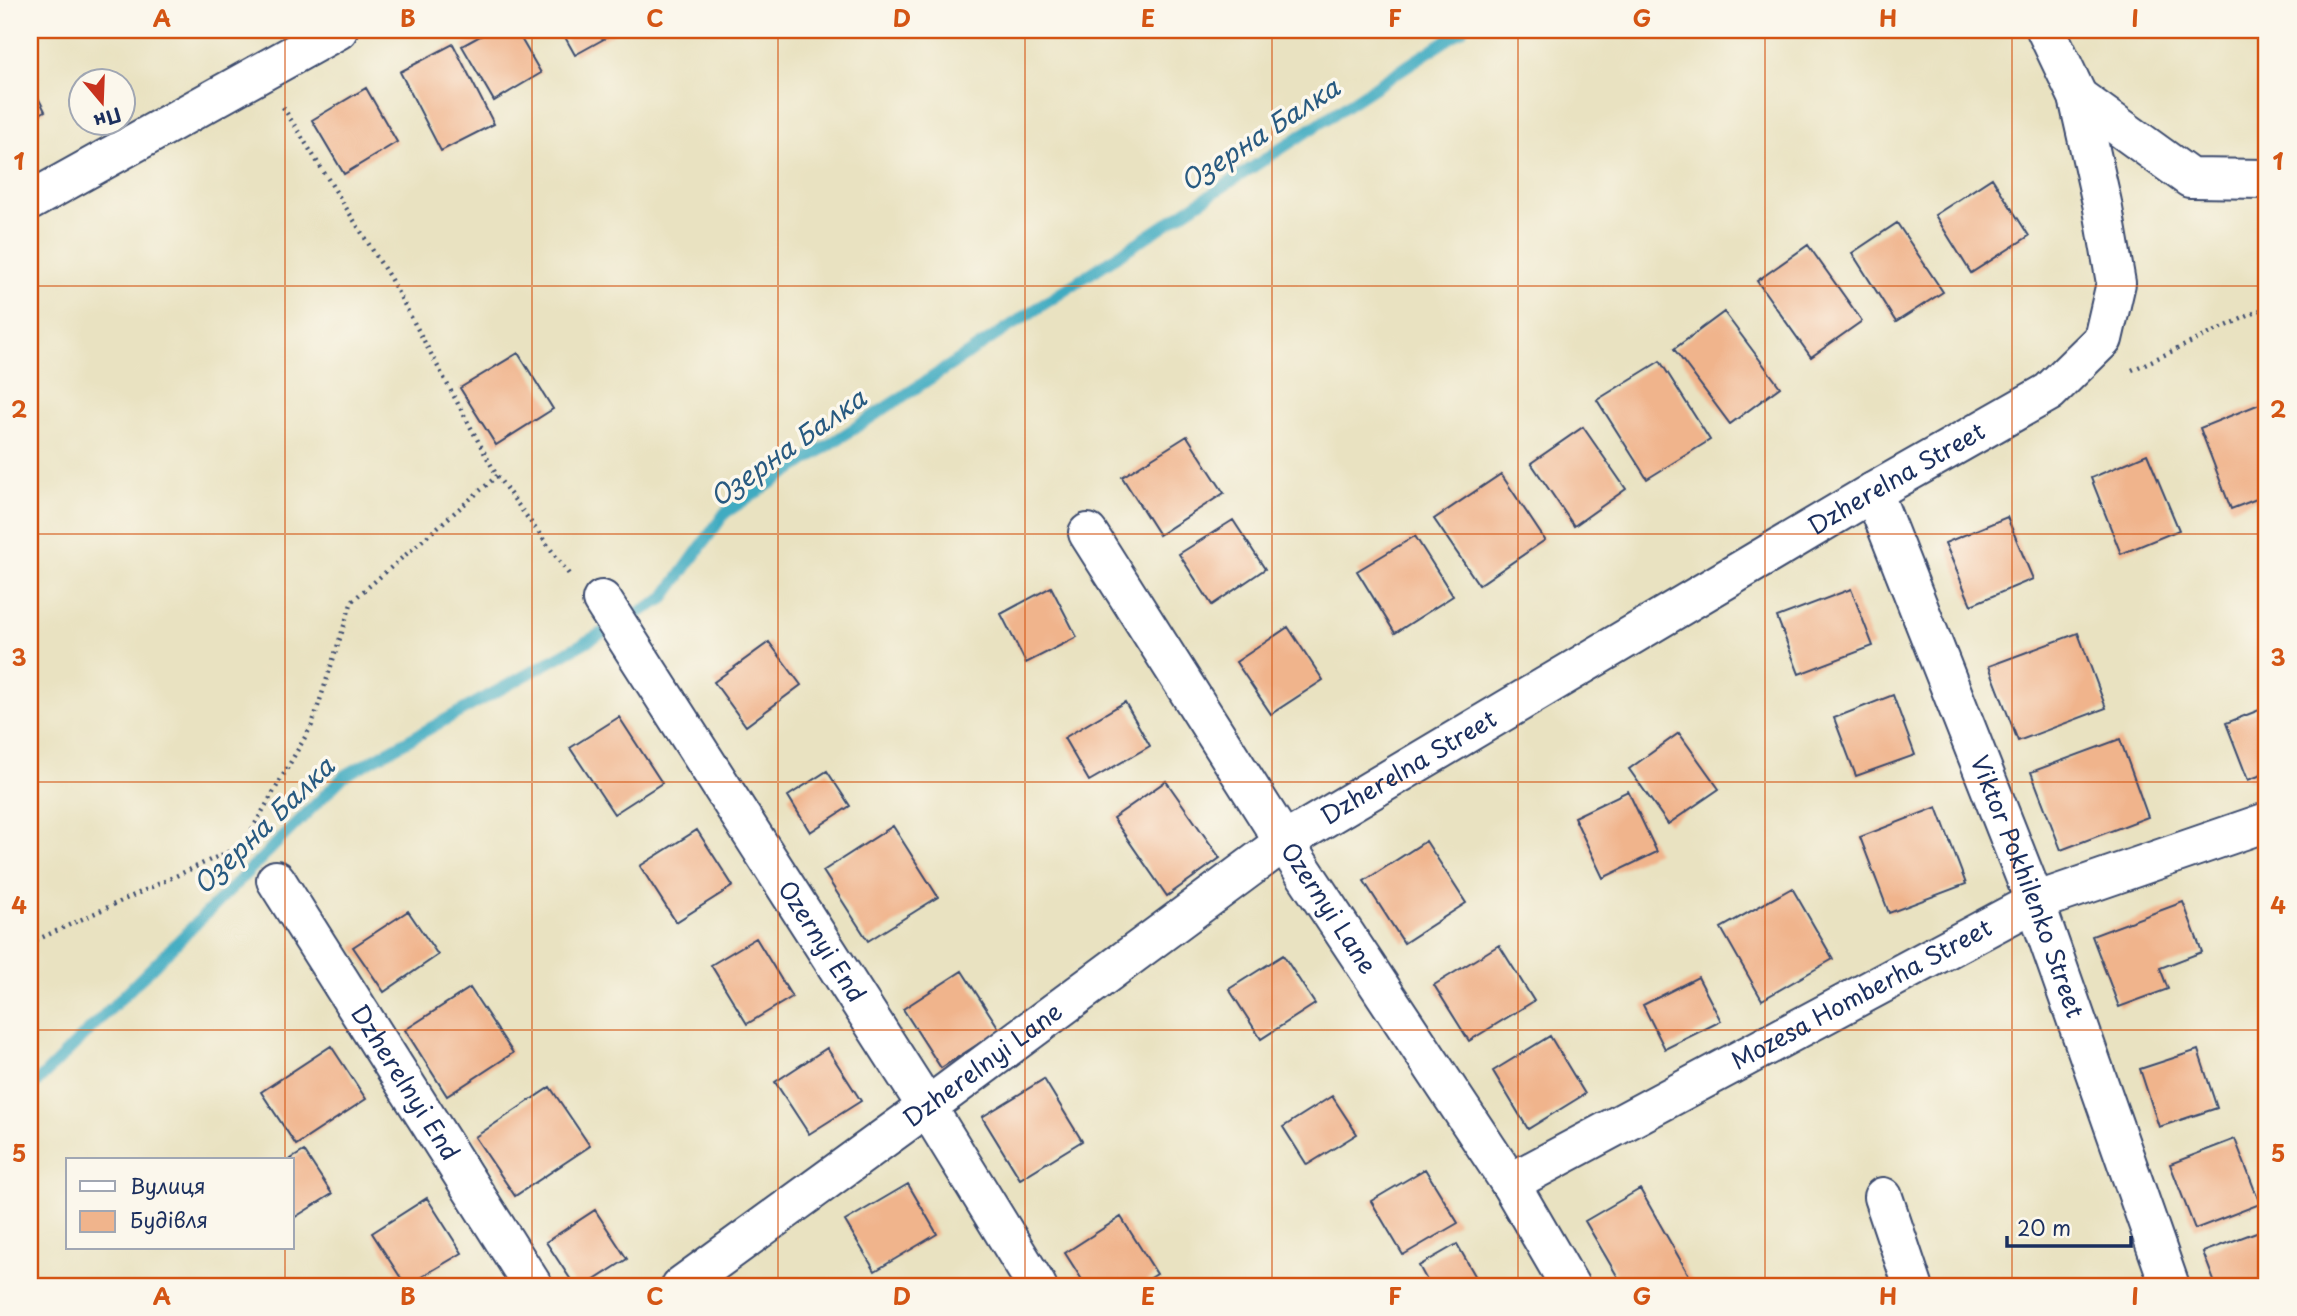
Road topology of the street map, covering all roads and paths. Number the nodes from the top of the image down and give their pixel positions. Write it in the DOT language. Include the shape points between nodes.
graph roads {
  1 [pos="338,30"];
  2 [pos="2046,30"];
  3 [pos="261,75"];
  4 [pos="2078,97"];
  5 [pos="2267,179"];
  6 [pos="30,201"];
  7 [pos="497,475"];
  8 [pos="1873,492"];
  9 [pos="1088,533"];
  10 [pos="602,600"];
  11 [pos="2267,822"];
  12 [pos="1284,842"];
  13 [pos="276,880"];
  14 [pos="2035,902"];
  15 [pos="30,943"];
  16 [pos="927,1107"];
  17 [pos="1510,1183"];
  18 [pos="1883,1197"];
  19 [pos="533,1286"];
  20 [pos="681,1286"];
  21 [pos="1037,1286"];
  22 [pos="1570,1286"];
  23 [pos="1913,1286"];
  24 [pos="2170,1286"];
  1 -- 3 [label="street"];
  2 -- 4 [label="street, Dzherelna Street"];
  3 -- 6 [label="street"];
  3 -- 7 [label="path" via="390,278"];
  4 -- 5 [label="street" via="2190,178"];
  4 -- 8 [label="street, Dzherelna Street" via="2116,283 2103,339 2049,392"];
  7 -- 10 [label="path" via="573,580"];
  7 -- 15 [label="path" via="352,601 312,725 243,845"];
  8 -- 12 [label="street, Dzherelna Street"];
  8 -- 14 [label="street, Viktor Pokhilenko Street"];
  9 -- 12 [label="street, Ozernyi Lane"];
  10 -- 16 [label="street, Ozernyi End"];
  11 -- 14 [label="street, Mozesa Homberha Street"];
  12 -- 16 [label="street, Dzherelnyi Lane"];
  12 -- 17 [label="street, Ozernyi Lane"];
  13 -- 19 [label="street, Dzherelnyi End"];
  14 -- 17 [label="street, Mozesa Homberha Street"];
  14 -- 24 [label="street, Viktor Pokhilenko Street"];
  16 -- 20 [label="street, Dzherelnyi Lane"];
  16 -- 21 [label="street, Ozernyi End"];
  17 -- 22 [label="street, Ozernyi Lane"];
  18 -- 23 [label="street"];
}
